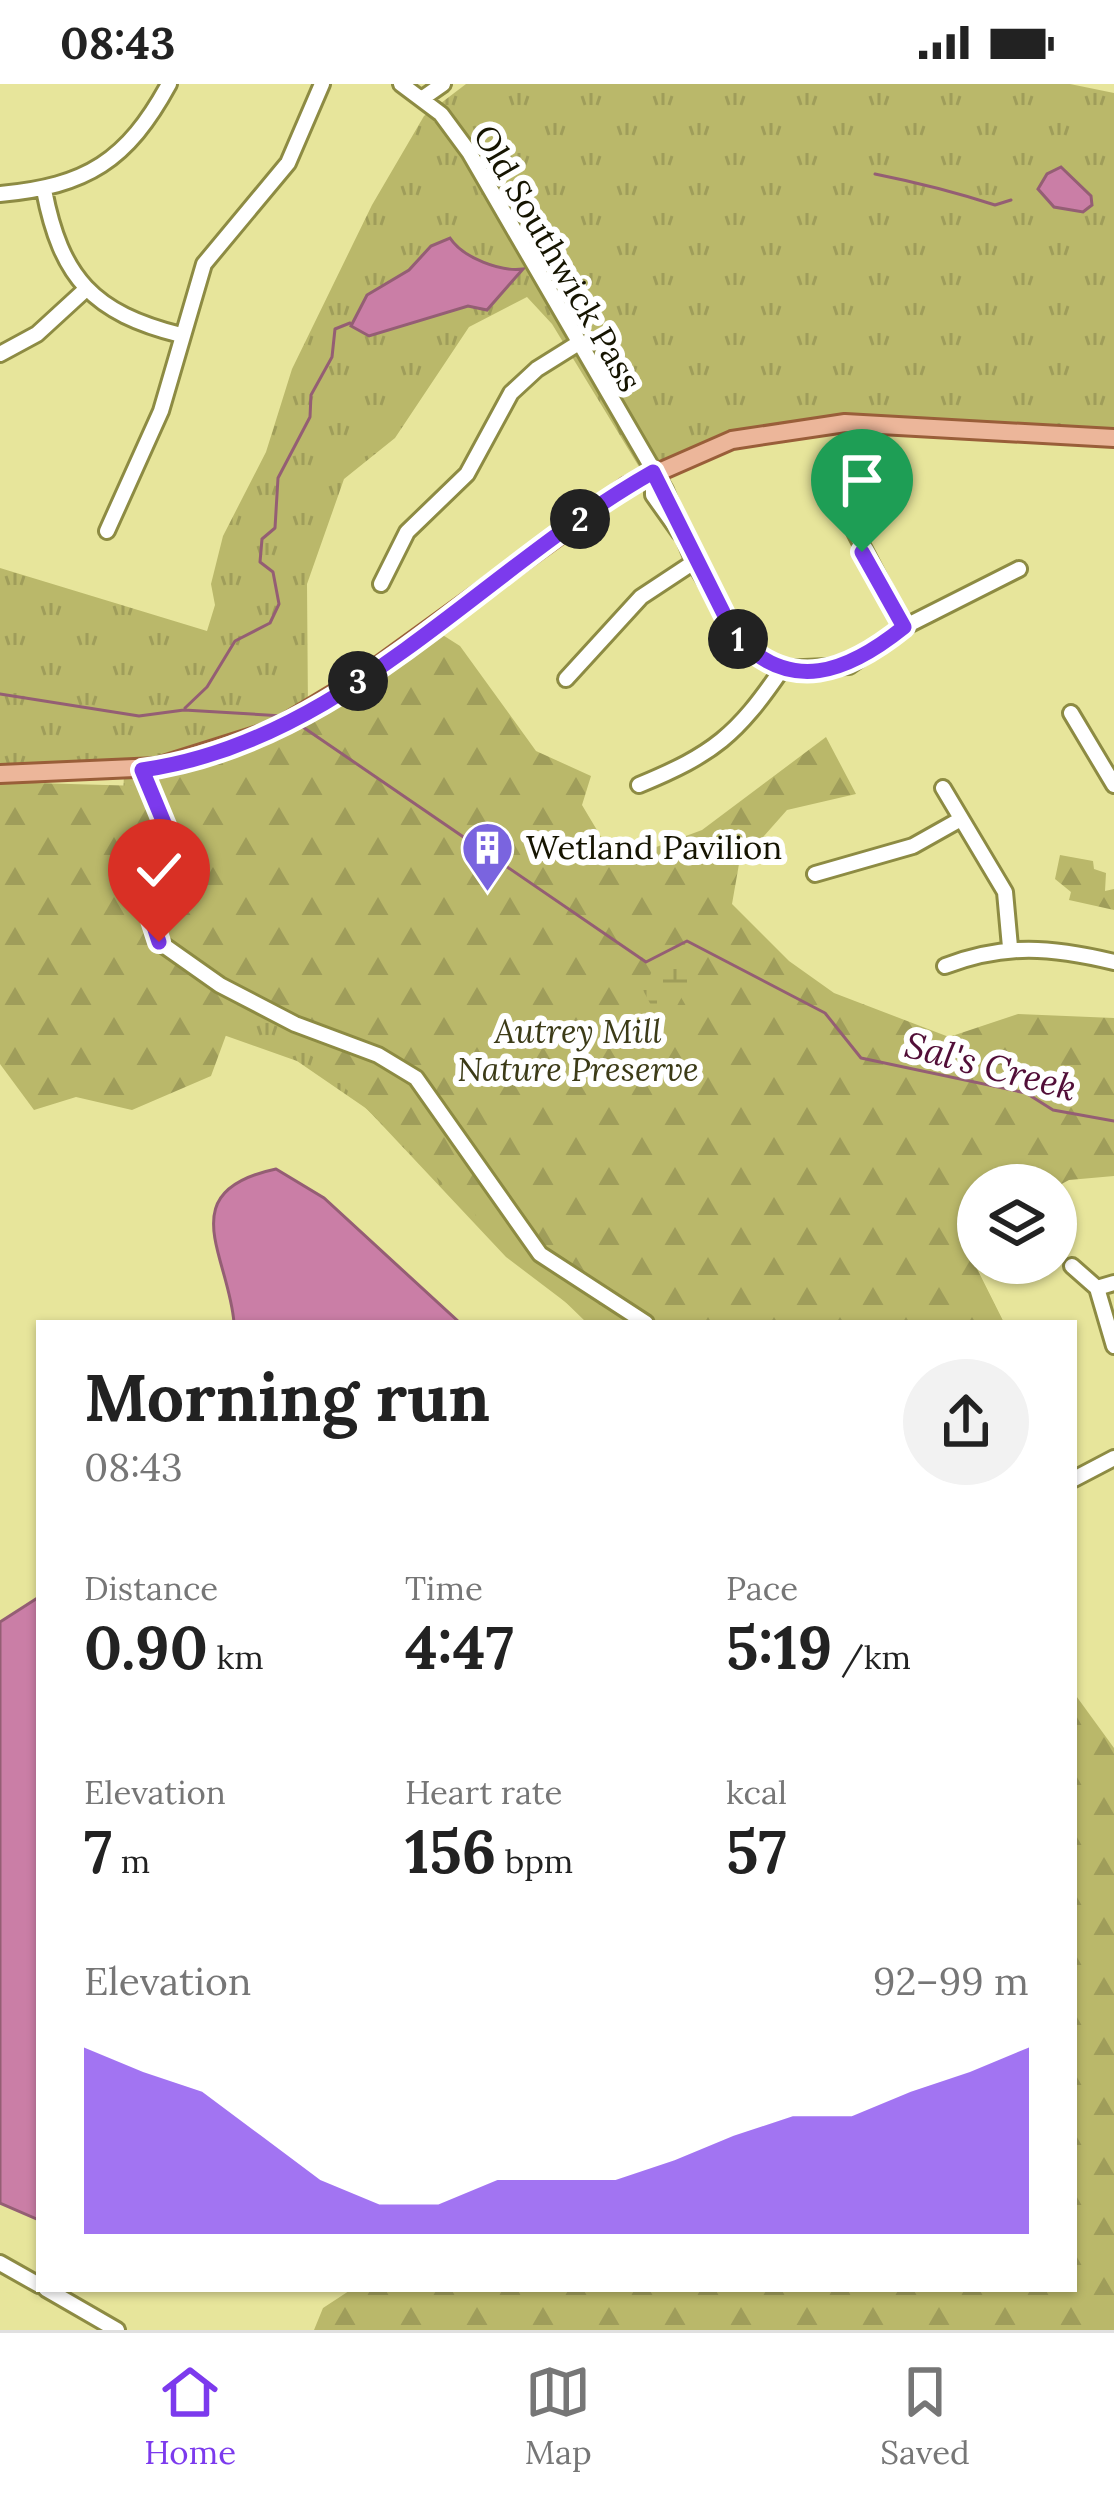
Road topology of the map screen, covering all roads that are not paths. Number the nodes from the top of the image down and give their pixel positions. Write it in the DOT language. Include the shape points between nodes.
graph roads {
  1 [pos="170,84"];
  2 [pos="322,84"];
  3 [pos="401,84"];
  4 [pos="442,84"];
  5 [pos="423,98"];
  6 [pos="44,190"];
  7 [pos="0,194"];
  8 [pos="86,290"];
  9 [pos="181,334"];
  10 [pos="577,344"];
  11 [pos="0,354"];
  12 [pos="1114,438"];
  13 [pos="653,472"];
  14 [pos="107,531"];
  15 [pos="855,532"];
  16 [pos="694,562"];
  17 [pos="1019,568"];
  18 [pos="382,584"];
  19 [pos="904,627"];
  20 [pos="782,669"];
  21 [pos="566,679"];
  22 [pos="1071,713"];
  23 [pos="142,770"];
  24 [pos="0,775"];
  25 [pos="639,785"];
  26 [pos="1114,785"];
  27 [pos="943,788"];
  28 [pos="961,819"];
  29 [pos="815,874"];
  30 [pos="1010,947"];
  31 [pos="1114,962"];
  32 [pos="945,966"];
  33 [pos="1077,1271"];
  34 [pos="1114,1283"];
  35 [pos="1096,1288"];
  36 [pos="641,1320"];
  37 [pos="1114,1346"];
  38 [pos="1114,1458"];
  39 [pos="1077,1477"];
  40 [pos="0,2263"];
  41 [pos="36,2284"];
  42 [pos="51,2292"];
  43 [pos="117,2330"];
  1 -- 6 [label="street" via="113,159"];
  2 -- 9 [label="street" via="288,164 203,264"];
  3 -- 5 [label="street, Old Southwick Pass"];
  4 -- 5 [label="street"];
  5 -- 10 [label="street, Old Southwick Pass" via="469,152"];
  6 -- 7 [label="street"];
  6 -- 8 [label="street" via="57,244"];
  8 -- 9 [label="street" via="124,317"];
  8 -- 11 [label="street" via="38,334"];
  9 -- 14 [label="street" via="160,411"];
  10 -- 13 [label="street, Old Southwick Pass"];
  10 -- 18 [label="street" via="511,394 467,474 407,532"];
  12 -- 13 [label="main road" via="817,424 732,440"];
  13 -- 16 [label="street, Old Southwick Pass" via="653,495"];
  13 -- 23 [label="main road" via="316,708 232,747"];
  15 -- 19 [label="street"];
  16 -- 20 [label="street, Old Southwick Pass" via="734,634"];
  16 -- 21 [label="street" via="641,597"];
  17 -- 19 [label="street"];
  19 -- 20 [label="street" via="849,666"];
  20 -- 25 [label="street" via="743,726 694,762"];
  22 -- 26 [label="street"];
  23 -- 24 [label="main road"];
  23 -- 36 [label="street" via="169,835 150,914 159,942 220,985 416,1078 540,1254"];
  27 -- 28 [label="street"];
  28 -- 29 [label="street" via="913,846"];
  28 -- 30 [label="street" via="1005,892"];
  30 -- 31 [label="street"];
  30 -- 32 [label="street"];
  33 -- 35 [label="street"];
  34 -- 35 [label="street"];
  35 -- 37 [label="street"];
  38 -- 39 [label="street"];
  40 -- 41 [label="street"];
  42 -- 43 [label="street"];
}
